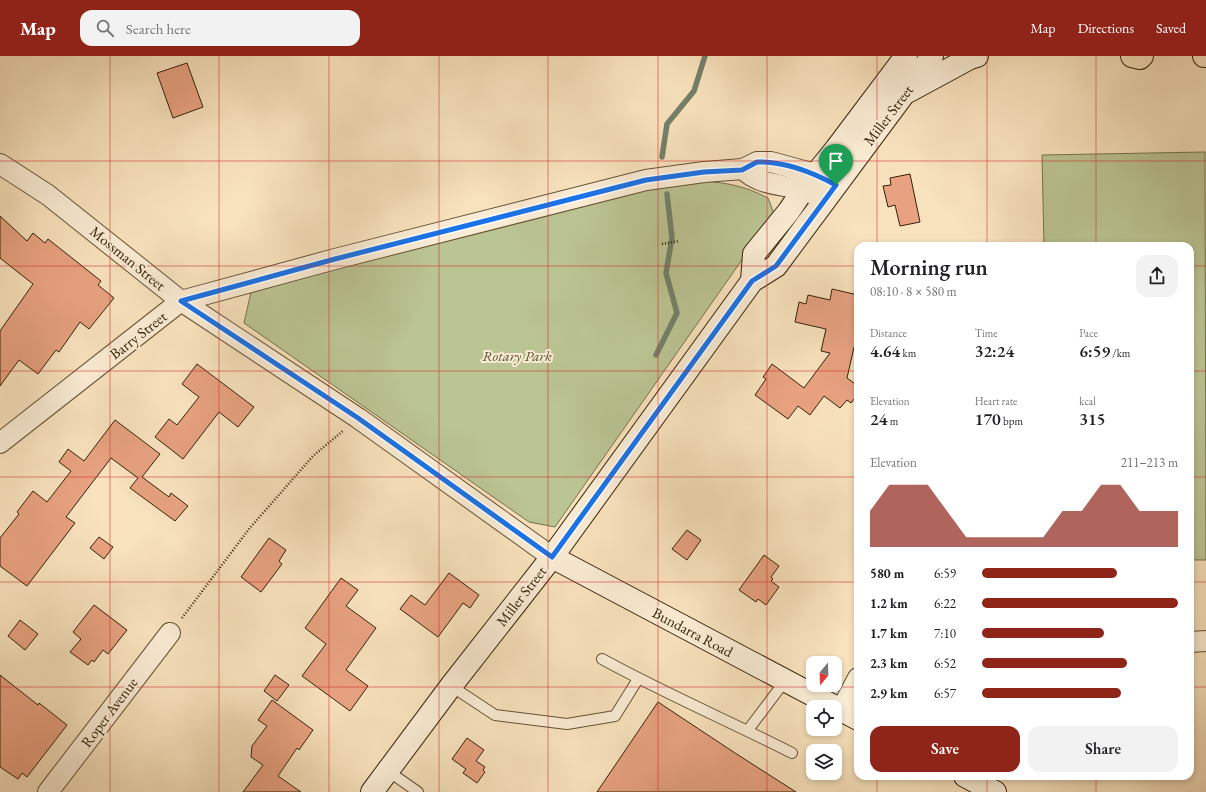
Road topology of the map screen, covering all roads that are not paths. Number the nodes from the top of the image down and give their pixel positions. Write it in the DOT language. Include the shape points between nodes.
graph roads {
  1 [pos="906,56"];
  2 [pos="932,56"];
  3 [pos="978,56"];
  4 [pos="1132,56"];
  5 [pos="1142,56"];
  6 [pos="904,93"];
  7 [pos="0,164"];
  8 [pos="809,182"];
  9 [pos="831,192"];
  10 [pos="752,281"];
  11 [pos="181,301"];
  12 [pos="0,443"];
  13 [pos="552,557"];
  14 [pos="170,633"];
  15 [pos="1206,641"];
  16 [pos="1194,642"];
  17 [pos="602,659"];
  18 [pos="638,679"];
  19 [pos="785,681"];
  20 [pos="451,686"];
  21 [pos="854,694"];
  22 [pos="849,715"];
  23 [pos="748,730"];
  24 [pos="792,753"];
  25 [pos="388,771"];
  26 [pos="972,780"];
  27 [pos="48,792"];
  28 [pos="372,792"];
  29 [pos="418,792"];
  30 [pos="995,792"];
  1 -- 8 [label="main road, Miller Street"];
  2 -- 6 [label="main road, Miller Street"];
  3 -- 6 [label="main road"];
  4 -- 5 [label="main road"];
  6 -- 9 [label="main road, Miller Street"];
  7 -- 11 [label="street, Mossman Street" via="48,195"];
  8 -- 9 [label="street, Barry Street"];
  8 -- 10 [label="main road, Miller Street" via="754,254"];
  8 -- 11 [label="street, Barry Street" via="758,180 742,170 646,180"];
  9 -- 10 [label="main road, Miller Street" via="776,266"];
  10 -- 13 [label="main road, Miller Street"];
  11 -- 12 [label="street, Barry Street"];
  11 -- 13 [label="street, Mossman Street" via="358,418"];
  13 -- 19 [label="main road, Bundarra Road"];
  13 -- 20 [label="main road, Miller Street"];
  14 -- 27 [label="street, Roper Avenue"];
  15 -- 16 [label="street"];
  17 -- 18 [label="lane"];
  18 -- 20 [label="lane" via="615,716 567,724 495,715"];
  18 -- 23 [label="lane"];
  19 -- 22 [label="main road, Bundarra Road"];
  19 -- 23 [label="lane"];
  20 -- 25 [label="main road, Miller Street"];
  21 -- 22 [label="street"];
  23 -- 24 [label="lane"];
  25 -- 28 [label="main road, Miller Street"];
  25 -- 29 [label="lane"];
  26 -- 30 [label="main road"];
}
